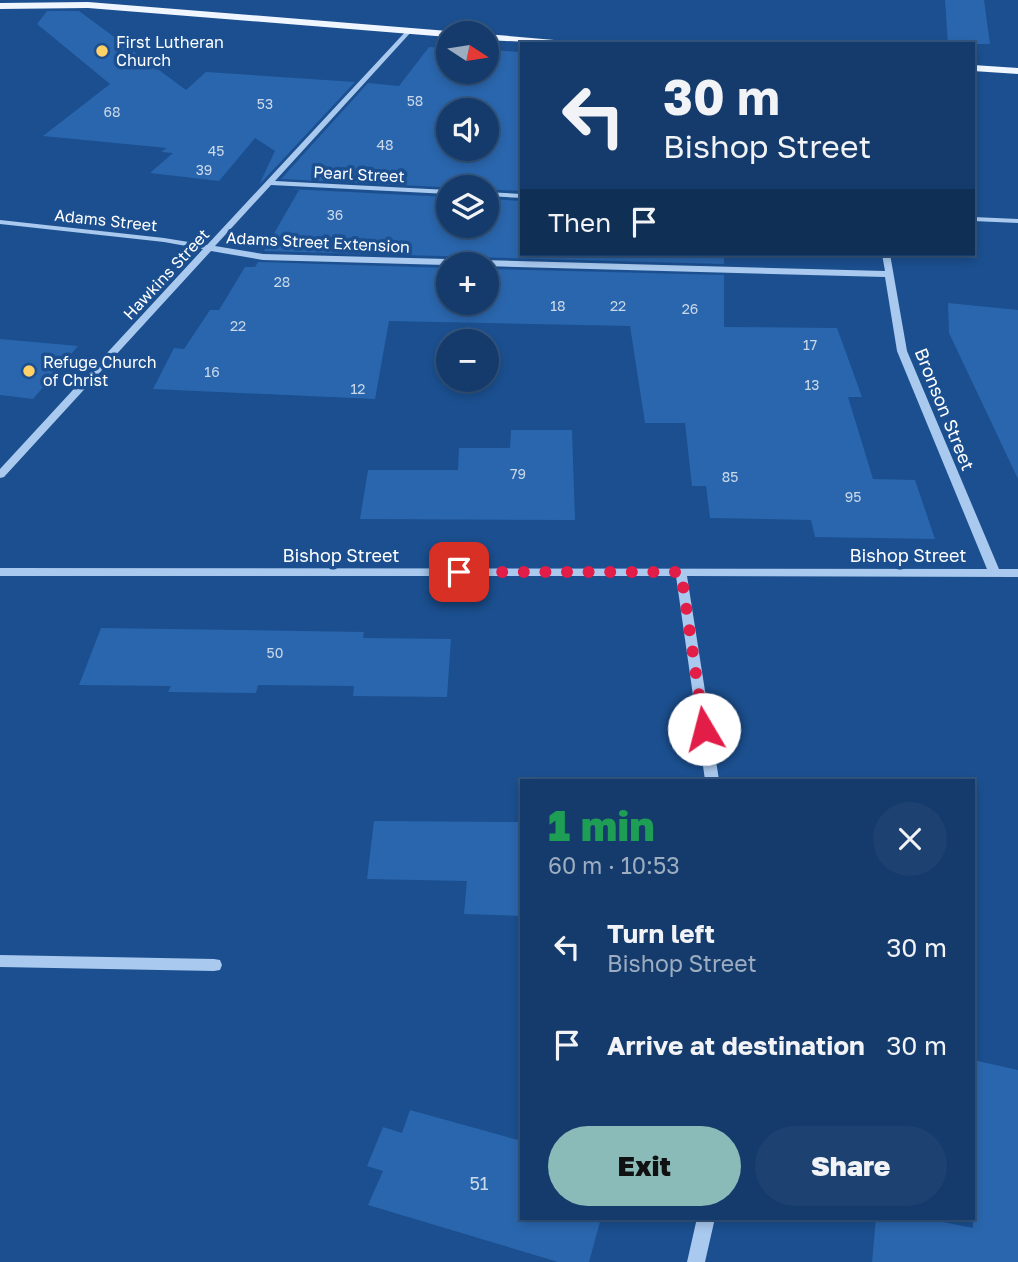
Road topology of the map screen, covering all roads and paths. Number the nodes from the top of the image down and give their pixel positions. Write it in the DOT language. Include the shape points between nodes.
graph roads {
  1 [pos="18,3"];
  2 [pos="0,6"];
  3 [pos="5,17"];
  4 [pos="409,31"];
  5 [pos="436,33"];
  6 [pos="499,38"];
  7 [pos="543,42"];
  8 [pos="975,68"];
  9 [pos="1018,71"];
  10 [pos="268,183"];
  11 [pos="436,191"];
  12 [pos="499,195"];
  13 [pos="520,196"];
  14 [pos="975,219"];
  15 [pos="1018,221"];
  16 [pos="0,222"];
  17 [pos="209,249"];
  18 [pos="886,256"];
  19 [pos="888,274"];
  20 [pos="0,475"];
  21 [pos="0,572"];
  22 [pos="681,572"];
  23 [pos="994,572"];
  24 [pos="1018,573"];
  25 [pos="712,779"];
  26 [pos="0,961"];
  27 [pos="214,965"];
  28 [pos="706,1220"];
  29 [pos="696,1262"];
  1 -- 2 [label="main road"];
  1 -- 3 [label="main road"];
  1 -- 4 [label="main road"];
  4 -- 5 [label="main road"];
  4 -- 10 [label="street, Hawkins Street"];
  6 -- 7 [label="main road"];
  8 -- 9 [label="main road"];
  10 -- 11 [label="street, Pearl Street"];
  10 -- 17 [label="street, Hawkins Street"];
  12 -- 13 [label="street"];
  14 -- 15 [label="street"];
  16 -- 17 [label="street, Adams Street"];
  17 -- 19 [label="street, Adams Street Extension" via="290,258"];
  17 -- 20 [label="street, Hawkins Street"];
  18 -- 19 [label="street, Bronson Street"];
  19 -- 23 [label="street, Bronson Street" via="902,352"];
  21 -- 22 [label="street, Bishop Street"];
  22 -- 23 [label="street, Bishop Street"];
  22 -- 25 [label="street"];
  23 -- 24 [label="street, Bishop Street"];
  26 -- 27 [label="street"];
  28 -- 29 [label="street"];
}
